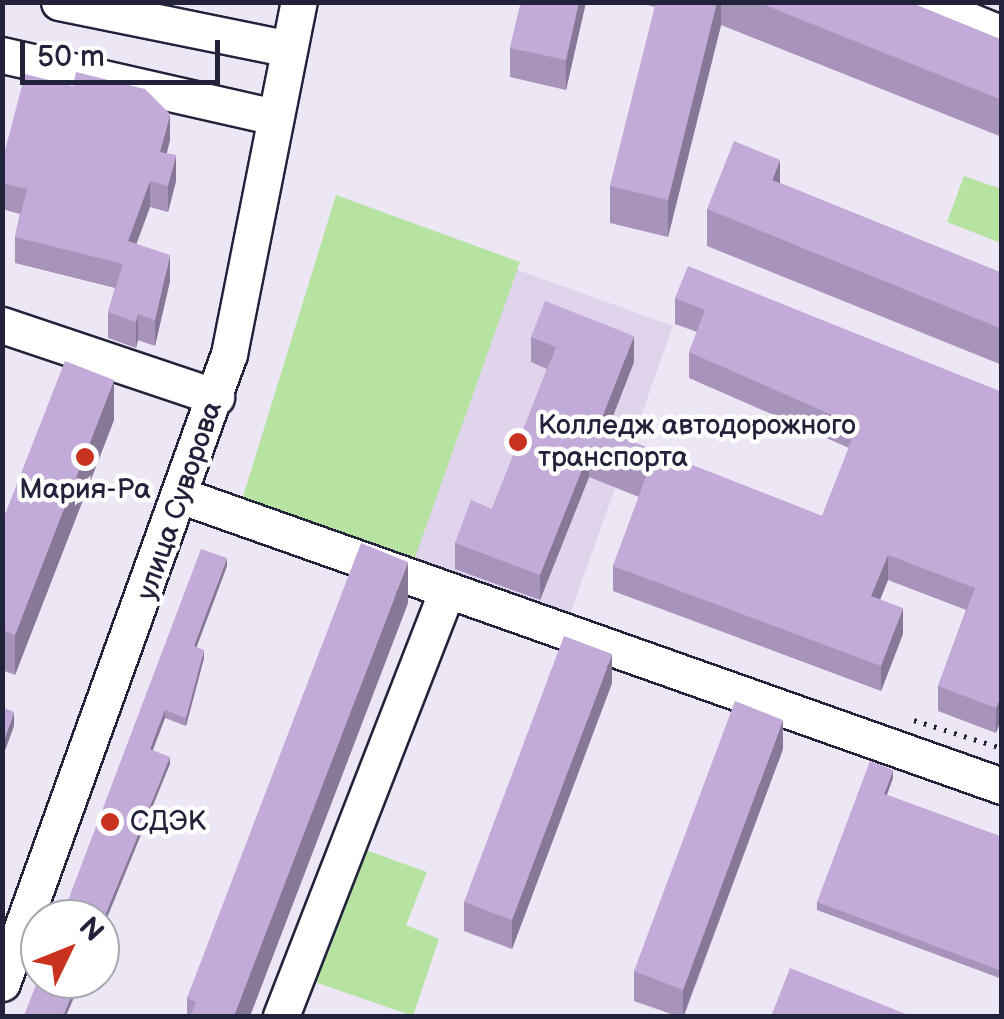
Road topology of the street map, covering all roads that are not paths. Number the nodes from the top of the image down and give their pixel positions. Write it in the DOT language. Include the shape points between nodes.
graph roads {
  1 [pos="59,2"];
  2 [pos="299,2"];
  3 [pos="924,2"];
  4 [pos="1002,34"];
  5 [pos="290,50"];
  6 [pos="2,55"];
  7 [pos="275,117"];
  8 [pos="2,325"];
  9 [pos="216,397"];
  10 [pos="184,498"];
  11 [pos="446,595"];
  12 [pos="1002,786"];
  13 [pos="2,983"];
  14 [pos="281,1016"];
  1 -- 5 [label="street"];
  2 -- 5 [label="street, улица Суворова"];
  3 -- 4 [label="street"];
  5 -- 7 [label="street, улица Суворова"];
  6 -- 7 [label="street"];
  7 -- 9 [label="street, улица Суворова"];
  8 -- 9 [label="street"];
  9 -- 10 [label="street, улица Суворова"];
  10 -- 11 [label="street"];
  10 -- 13 [label="street, улица Суворова"];
  11 -- 12 [label="street"];
  11 -- 14 [label="street"];
}
